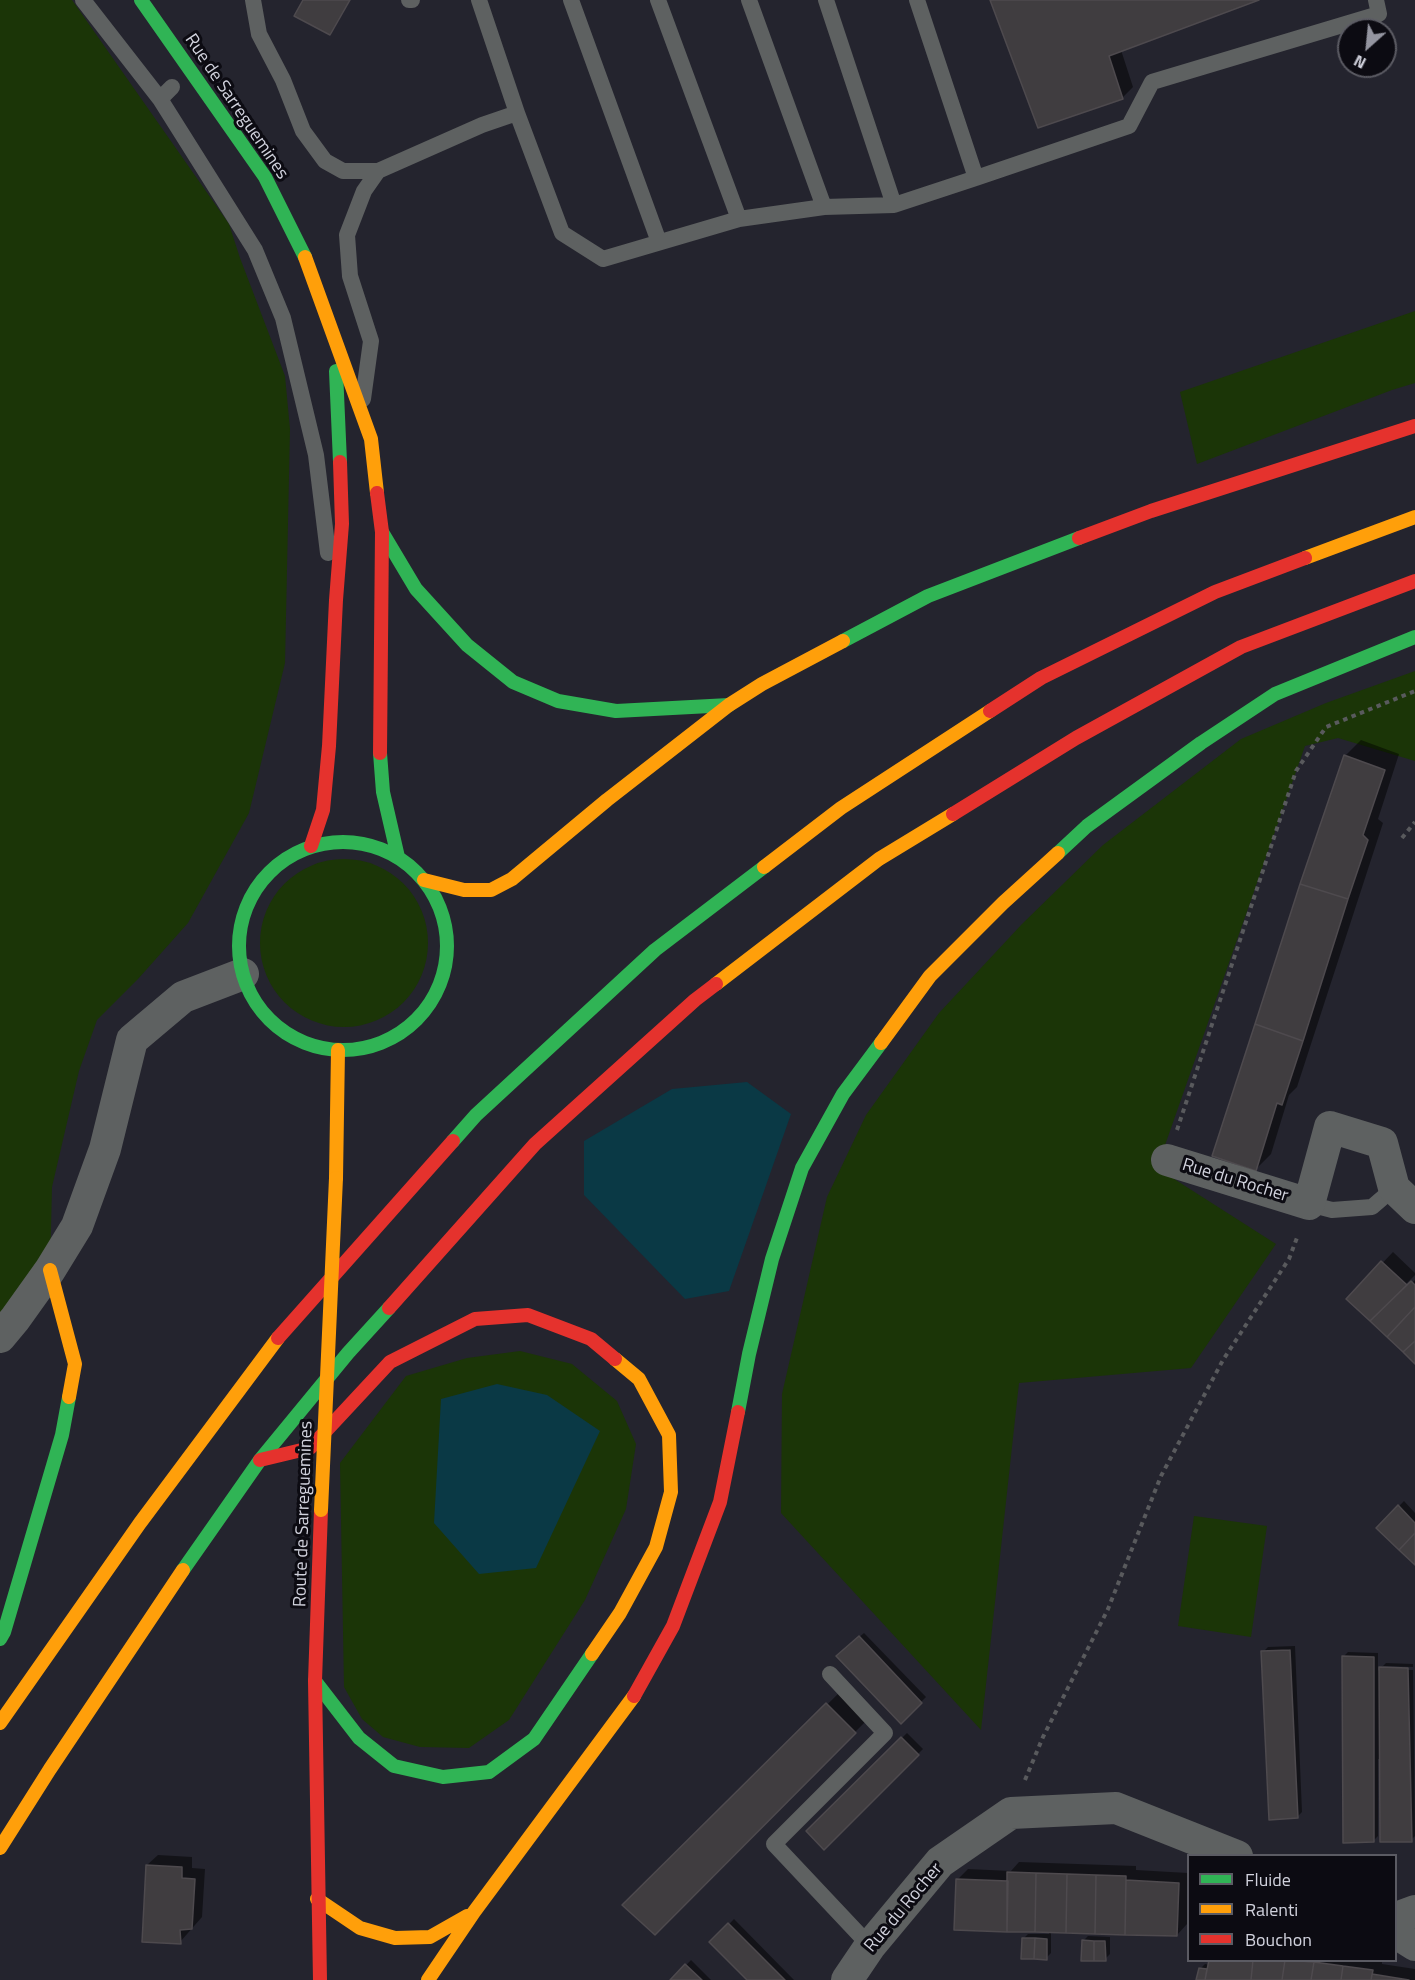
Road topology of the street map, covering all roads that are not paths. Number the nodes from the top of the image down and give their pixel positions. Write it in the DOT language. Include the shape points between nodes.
graph roads {
  1 [pos="83,0"];
  2 [pos="141,0"];
  3 [pos="253,0"];
  4 [pos="479,0"];
  5 [pos="571,0"];
  6 [pos="658,0"];
  7 [pos="749,0"];
  8 [pos="826,0"];
  9 [pos="917,0"];
  10 [pos="1376,0"];
  11 [pos="517,113"];
  12 [pos="378,171"];
  13 [pos="976,178"];
  14 [pos="894,205"];
  15 [pos="824,207"];
  16 [pos="739,219"];
  17 [pos="659,242"];
  18 [pos="334,338"];
  19 [pos="361,412"];
  20 [pos="1415,426"];
  21 [pos="1415,517"];
  22 [pos="382,532"];
  23 [pos="1415,581"];
  24 [pos="336,600"];
  25 [pos="1415,637"];
  26 [pos="729,705"];
  27 [pos="311,846"];
  28 [pos="398,857"];
  29 [pos="424,880"];
  30 [pos="243,974"];
  31 [pos="338,1050"];
  32 [pos="1167,1161"];
  33 [pos="1404,1198"];
  34 [pos="1310,1203"];
  35 [pos="50,1270"];
  36 [pos="0,1337"];
  37 [pos="260,1460"];
  38 [pos="0,1639"];
  39 [pos="830,1674"];
  40 [pos="315,1681"];
  41 [pos="0,1723"];
  42 [pos="0,1848"];
  43 [pos="1232,1854"];
  44 [pos="317,1899"];
  45 [pos="1415,1911"];
  46 [pos="474,1912"];
  47 [pos="1397,1917"];
  48 [pos="1397,1935"];
  49 [pos="870,1946"];
  50 [pos="1415,1946"];
  51 [pos="320,1980"];
  52 [pos="428,1980"];
  53 [pos="847,1980"];
  1 -- 24 [label="lane" via="166,93 255,250 283,318 316,455"];
  2 -- 18 [label="main road, Rue de Sarreguemines" via="265,177 303,255"];
  3 -- 12 [label="lane" via="260,34 284,80 303,131 325,161 343,171"];
  4 -- 11 [label="lane"];
  5 -- 17 [label="lane"];
  6 -- 16 [label="lane"];
  7 -- 15 [label="lane"];
  8 -- 14 [label="lane"];
  9 -- 13 [label="lane"];
  10 -- 13 [label="lane" via="1379,14 1152,82 1129,126"];
  11 -- 12 [label="lane"];
  11 -- 17 [label="lane" via="562,233 603,259"];
  12 -- 19 [label="lane" via="364,191 347,234 350,276 371,341"];
  13 -- 14 [label="lane"];
  14 -- 15 [label="lane"];
  15 -- 16 [label="lane"];
  16 -- 17 [label="lane"];
  18 -- 19 [label="main road, Rue de Sarreguemines"];
  18 -- 24 [label="main road, Rue de Sarreguemines" via="342,525"];
  19 -- 22 [label="main road, Rue de Sarreguemines" via="371,439"];
  20 -- 26 [label="main road" via="1151,511 928,596"];
  21 -- 41 [label="main road" via="1215,592 1041,678 841,808 655,950 476,1115 287,1326 140,1523"];
  22 -- 26 [label="main road" via="416,589 467,645 513,682 558,700 616,711"];
  22 -- 28 [label="main road, Rue de Sarreguemines" via="379,746 383,792"];
  23 -- 37 [label="main road" via="1241,648 1076,738 851,880 695,1000 535,1144 348,1353"];
  24 -- 27 [label="main road, Rue de Sarreguemines" via="327,767 322,810"];
  25 -- 46 [label="main road" via="1275,694 1087,826 930,976 856,1076 802,1168 772,1258 720,1502 673,1626 638,1691"];
  26 -- 29 [label="main road" via="512,879 491,890 464,890"];
  27 -- 28 [label="main road" via="356,842"];
  27 -- 30 [label="main road" via="283,860 259,883 244,910 238,942"];
  28 -- 29 [label="main road"];
  29 -- 31 [label="main road" via="441,910 448,943 438,988 427,1008 403,1032 372,1046"];
  30 -- 31 [label="main road" via="256,1003 278,1027 306,1043"];
  30 -- 35 [label="street" via="183,997 132,1040 105,1149 77,1226"];
  31 -- 40 [label="main road, Route de Sarreguemines, bridge"];
  32 -- 34 [label="street, Rue du Rocher"];
  33 -- 34 [label="lane" via="1372,1207 1332,1210"];
  33 -- 34 [label="street, Rue du Rocher" via="1382,1143 1330,1127"];
  35 -- 36 [label="street"];
  35 -- 38 [label="main road" via="75,1364 62,1435"];
  37 -- 40 [label="main road" via="310,1448 390,1362 475,1319 528,1315 591,1339 639,1379 669,1435 671,1492 656,1547 620,1613 534,1738 489,1772 443,1778 394,1766 359,1738"];
  37 -- 42 [label="main road" via="182,1571"];
  39 -- 49 [label="lane" via="885,1733 774,1845"];
  40 -- 44 [label="main road, Route de Sarreguemines"];
  43 -- 49 [label="street, Rue du Rocher" via="1116,1808 1011,1813 940,1862"];
  44 -- 46 [label="main road" via="360,1928 394,1938 430,1937"];
  44 -- 51 [label="main road, Route de Sarreguemines"];
  45 -- 47 [label="street"];
  46 -- 52 [label="main road"];
  48 -- 50 [label="street"];
  49 -- 53 [label="street, Rue du Rocher"];
}
